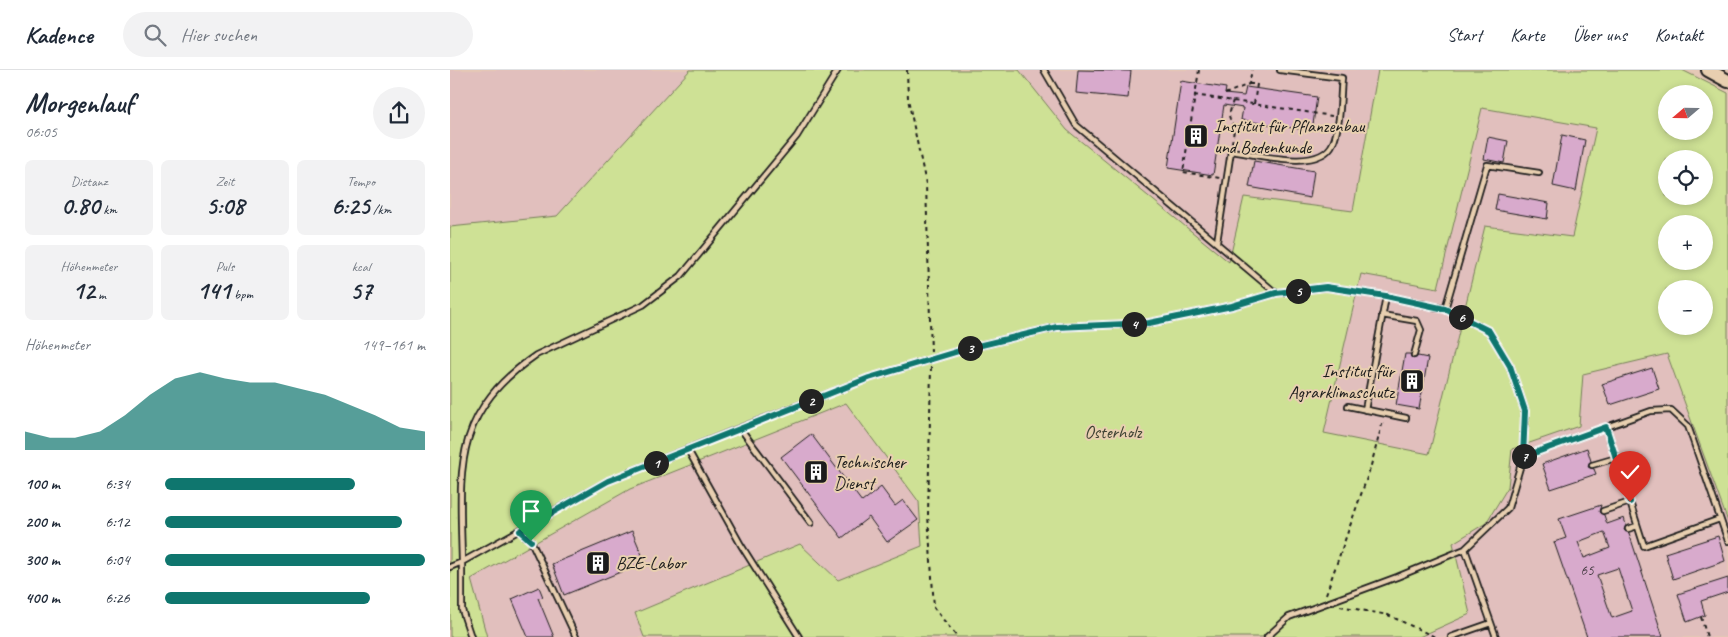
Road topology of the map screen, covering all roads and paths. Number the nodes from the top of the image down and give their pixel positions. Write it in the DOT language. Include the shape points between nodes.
graph roads {
  1 [pos="838,70"];
  2 [pos="1044,70"];
  3 [pos="1198,70"];
  4 [pos="1252,70"];
  5 [pos="1280,70"];
  6 [pos="1708,70"];
  7 [pos="1728,81"];
  8 [pos="1250,84"];
  9 [pos="1225,94"];
  10 [pos="1194,96"];
  11 [pos="1233,100"];
  12 [pos="1254,104"];
  13 [pos="1338,117"];
  14 [pos="1231,151"];
  15 [pos="1539,173"];
  16 [pos="1227,179"];
  17 [pos="1217,242"];
  18 [pos="1276,293"];
  19 [pos="1386,296"];
  20 [pos="1445,309"];
  21 [pos="1382,315"];
  22 [pos="1414,355"];
  23 [pos="1348,406"];
  24 [pos="1365,410"];
  25 [pos="1385,414"];
  26 [pos="1406,418"];
  27 [pos="1606,427"];
  28 [pos="740,428"];
  29 [pos="688,450"];
  30 [pos="1523,457"];
  31 [pos="1616,458"];
  32 [pos="1592,465"];
  33 [pos="1630,502"];
  34 [pos="1603,511"];
  35 [pos="1720,519"];
  36 [pos="810,523"];
  37 [pos="1637,526"];
  38 [pos="1628,529"];
  39 [pos="520,531"];
  40 [pos="1728,541"];
  41 [pos="1464,549"];
  42 [pos="462,562"];
  43 [pos="450,567"];
  44 [pos="1323,603"];
  45 [pos="1701,617"];
  46 [pos="1491,623"];
  47 [pos="471,637"];
  48 [pos="576,637"];
  49 [pos="799,637"];
  50 [pos="1267,637"];
  51 [pos="1434,637"];
  52 [pos="1451,637"];
  53 [pos="1496,637"];
  54 [pos="1707,637"];
  1 -- 42 [label="lane" via="797,136 682,276 643,306 536,355 491,394 476,416 464,454 461,478"];
  2 -- 17 [label="lane" via="1076,125"];
  3 -- 10 [label="path"];
  4 -- 8 [label="path"];
  5 -- 13 [label="lane" via="1342,78"];
  6 -- 7 [label="main road"];
  8 -- 9 [label="path"];
  8 -- 12 [label="path" via="1257,84"];
  10 -- 11 [label="path"];
  10 -- 16 [label="path" via="1183,172"];
  11 -- 12 [label="path"];
  11 -- 14 [label="path"];
  12 -- 13 [label="path"];
  13 -- 14 [label="lane" via="1332,144 1320,156 1304,161"];
  14 -- 16 [label="lane"];
  15 -- 20 [label="lane" via="1487,165"];
  16 -- 17 [label="lane"];
  17 -- 18 [label="lane"];
  18 -- 19 [label="lane" via="1326,287"];
  18 -- 28 [label="lane" via="1232,306 1149,323 1057,327 969,348 869,378"];
  19 -- 20 [label="lane"];
  19 -- 21 [label="lane"];
  20 -- 30 [label="lane" via="1489,331 1510,366 1525,411"];
  21 -- 22 [label="lane" via="1417,321 1421,330"];
  21 -- 24 [label="lane"];
  23 -- 24 [label="lane"];
  24 -- 25 [label="lane"];
  25 -- 26 [label="lane"];
  25 -- 44 [label="path" via="1370,469"];
  27 -- 30 [label="lane"];
  27 -- 31 [label="lane"];
  27 -- 35 [label="lane" via="1651,411 1671,410 1688,426"];
  28 -- 29 [label="lane"];
  28 -- 36 [label="lane"];
  29 -- 39 [label="lane" via="608,481"];
  29 -- 49 [label="lane" via="740,546"];
  30 -- 41 [label="lane" via="1508,508"];
  31 -- 32 [label="lane"];
  31 -- 33 [label="lane"];
  33 -- 34 [label="lane"];
  33 -- 37 [label="lane"];
  35 -- 37 [label="lane" via="1644,546"];
  35 -- 40 [label="lane"];
  37 -- 38 [label="lane"];
  39 -- 42 [label="lane"];
  39 -- 48 [label="lane" via="531,541"];
  41 -- 44 [label="lane"];
  41 -- 46 [label="lane"];
  42 -- 43 [label="lane"];
  42 -- 47 [label="lane" via="462,610"];
  44 -- 50 [label="lane" via="1289,617"];
  44 -- 51 [label="path" via="1388,614"];
  45 -- 54 [label="path"];
  46 -- 52 [label="lane"];
  46 -- 53 [label="lane"];
}
